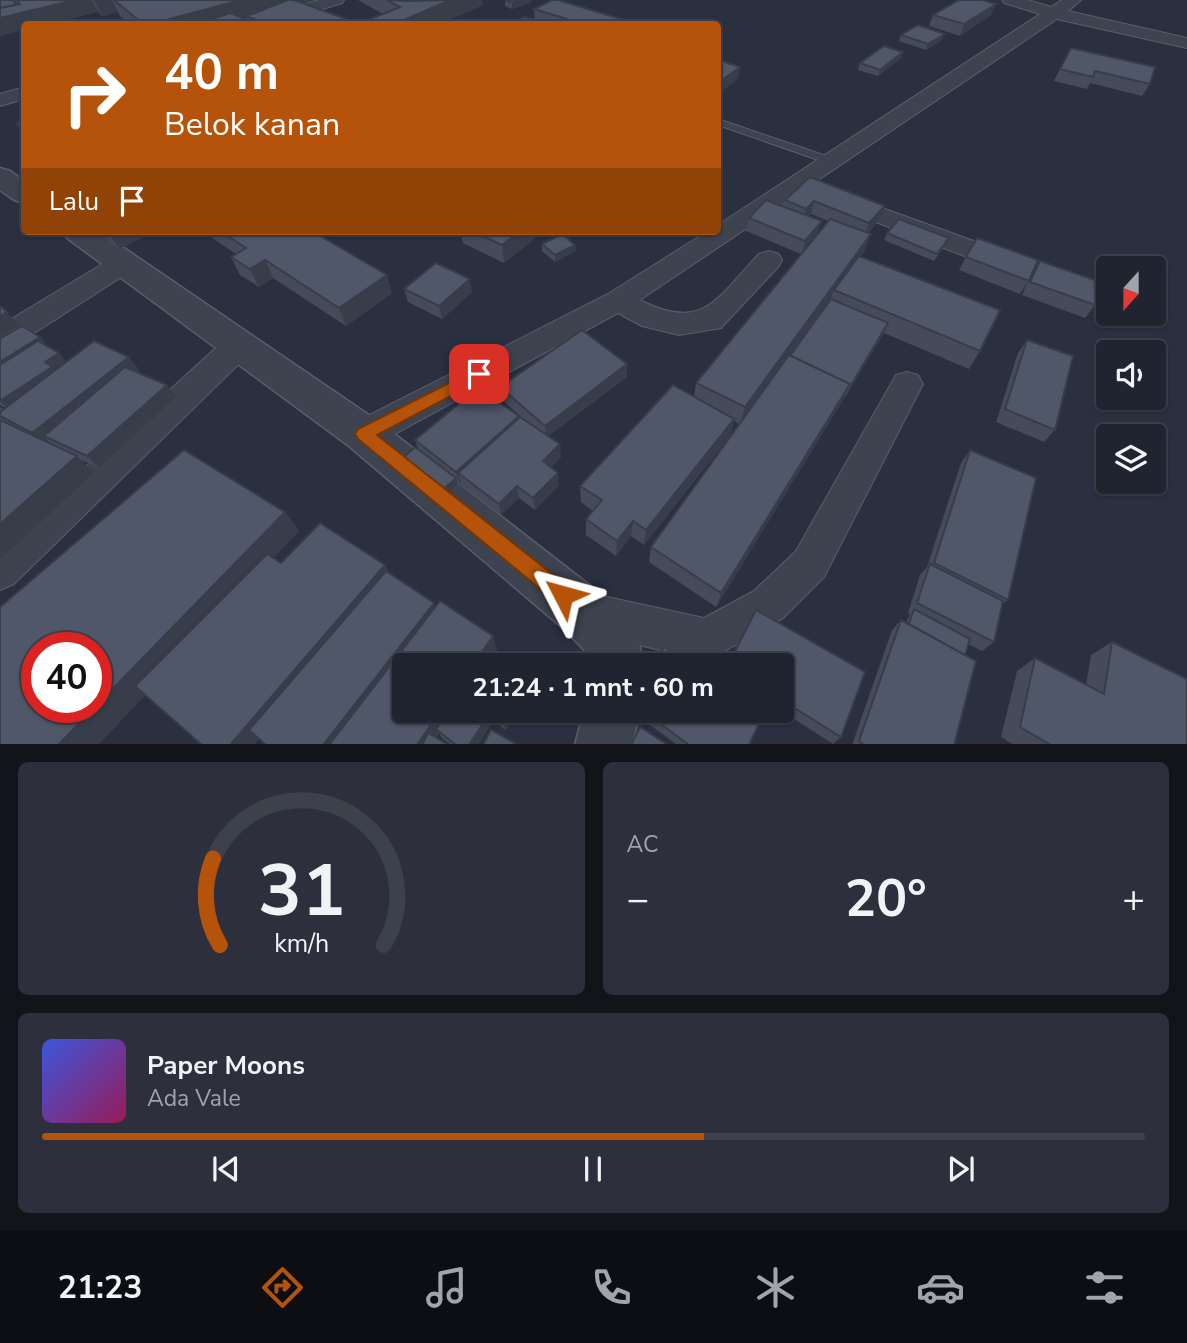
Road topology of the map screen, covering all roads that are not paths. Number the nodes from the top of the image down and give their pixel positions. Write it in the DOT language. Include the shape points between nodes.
graph roads {
  1 [pos="336,0"];
  2 [pos="1010,0"];
  3 [pos="1064,7"];
  4 [pos="266,21"];
  5 [pos="1187,43"];
  6 [pos="21,94"];
  7 [pos="0,100"];
  8 [pos="721,123"];
  9 [pos="831,161"];
  10 [pos="0,177"];
  11 [pos="799,184"];
  12 [pos="21,192"];
  13 [pos="721,234"];
  14 [pos="84,235"];
  15 [pos="720,235"];
  16 [pos="769,260"];
  17 [pos="124,263"];
  18 [pos="1038,275"];
  19 [pos="618,301"];
  20 [pos="0,340"];
  21 [pos="240,344"];
  22 [pos="907,384"];
  23 [pos="364,434"];
  24 [pos="0,571"];
  25 [pos="583,612"];
  26 [pos="615,653"];
  27 [pos="609,723"];
  28 [pos="603,744"];
  1 -- 4 [label="street"];
  2 -- 3 [label="street"];
  3 -- 5 [label="street"];
  3 -- 9 [label="street"];
  6 -- 7 [label="street"];
  8 -- 9 [label="lane"];
  9 -- 11 [label="street"];
  10 -- 12 [label="street"];
  11 -- 13 [label="street"];
  11 -- 18 [label="street"];
  14 -- 17 [label="street"];
  15 -- 19 [label="street"];
  16 -- 19 [label="street" via="711,321 679,325 652,320"];
  17 -- 20 [label="street"];
  17 -- 21 [label="street"];
  19 -- 23 [label="street"];
  21 -- 23 [label="street"];
  21 -- 24 [label="street"];
  22 -- 25 [label="street" via="810,564 768,606 707,640"];
  23 -- 25 [label="street"];
  25 -- 26 [label="street" via="615,645"];
  27 -- 28 [label="street"];
}
